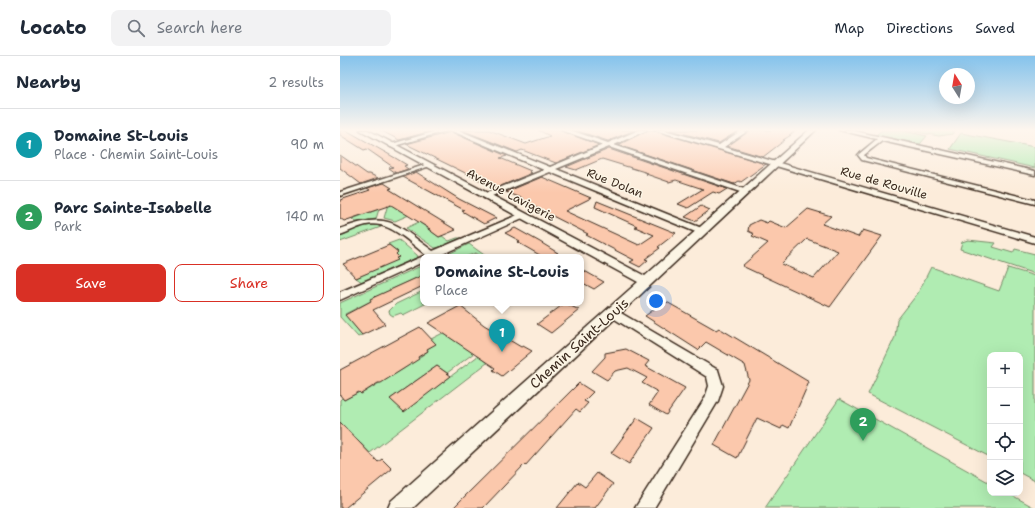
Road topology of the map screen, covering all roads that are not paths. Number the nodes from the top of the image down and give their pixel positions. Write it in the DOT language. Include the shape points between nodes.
graph roads {
  1 [pos="403,151"];
  2 [pos="504,151"];
  3 [pos="596,151"];
  4 [pos="625,151"];
  5 [pos="735,151"];
  6 [pos="790,151"];
  7 [pos="867,151"];
  8 [pos="936,151"];
  9 [pos="777,163"];
  10 [pos="430,165"];
  11 [pos="550,170"];
  12 [pos="1035,173"];
  13 [pos="340,185"];
  14 [pos="348,191"];
  15 [pos="746,191"];
  16 [pos="340,194"];
  17 [pos="487,196"];
  18 [pos="1035,202"];
  19 [pos="523,216"];
  20 [pos="701,231"];
  21 [pos="340,232"];
  22 [pos="1035,240"];
  23 [pos="424,254"];
  24 [pos="435,254"];
  25 [pos="420,261"];
  26 [pos="647,282"];
  27 [pos="340,296"];
  28 [pos="614,312"];
  29 [pos="398,508"];
  30 [pos="644,508"];
  1 -- 10 [label="street, Avenue Lavigerie"];
  2 -- 11 [label="street, Rue Dolan"];
  3 -- 11 [label="street"];
  4 -- 15 [label="street"];
  5 -- 9 [label="street, Rue de Rouville"];
  6 -- 9 [label="street, Chemin Saint-Louis"];
  7 -- 18 [label="street" via="861,156 864,159"];
  8 -- 12 [label="street"];
  9 -- 15 [label="street, Chemin Saint-Louis"];
  9 -- 22 [label="street, Rue de Rouville"];
  10 -- 14 [label="street"];
  10 -- 17 [label="street, Avenue Lavigerie"];
  11 -- 17 [label="street"];
  11 -- 20 [label="street, Rue Dolan"];
  13 -- 14 [label="street"];
  14 -- 16 [label="street"];
  15 -- 20 [label="street, Chemin Saint-Louis"];
  17 -- 19 [label="street, Avenue Lavigerie"];
  19 -- 24 [label="street"];
  19 -- 26 [label="street, Avenue Lavigerie"];
  20 -- 26 [label="street, Chemin Saint-Louis"];
  21 -- 23 [label="street" via="363,224 387,224"];
  25 -- 27 [label="street"];
  26 -- 28 [label="street, Chemin Saint-Louis"];
  28 -- 29 [label="street, Chemin Saint-Louis"];
  28 -- 30 [label="street" via="713,374 716,386 711,401"];
}
